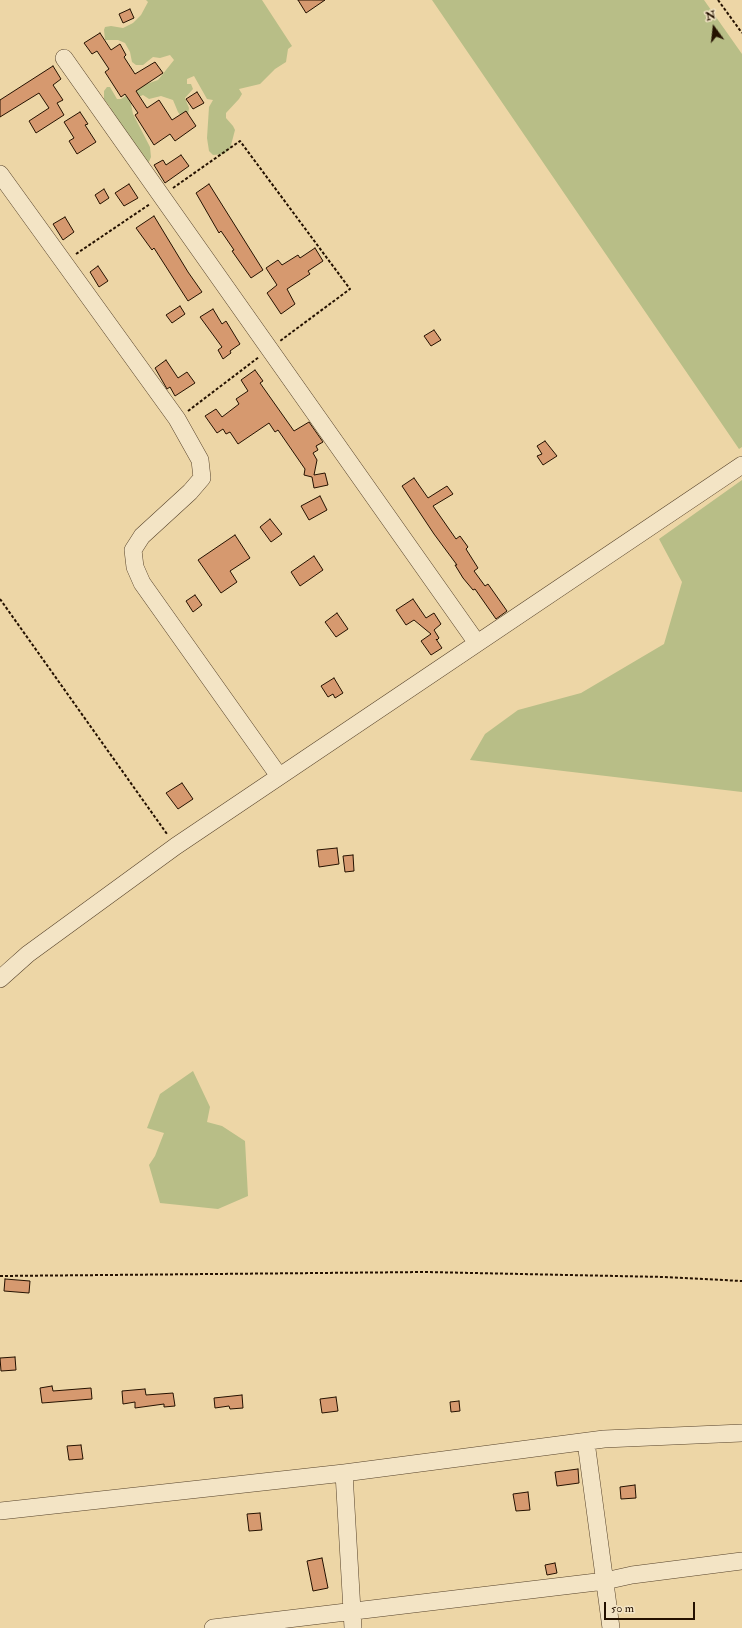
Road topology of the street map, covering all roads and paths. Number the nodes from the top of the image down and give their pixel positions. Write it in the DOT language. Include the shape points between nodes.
graph roads {
  1 [pos="718,0"];
  2 [pos="742,33"];
  3 [pos="64,58"];
  4 [pos="240,141"];
  5 [pos="0,174"];
  6 [pos="350,289"];
  7 [pos="742,465"];
  8 [pos="0,599"];
  9 [pos="477,643"];
  10 [pos="279,776"];
  11 [pos="176,846"];
  12 [pos="0,979"];
  13 [pos="0,1276"];
  14 [pos="742,1281"];
  15 [pos="742,1433"];
  16 [pos="586,1442"];
  17 [pos="344,1473"];
  18 [pos="0,1511"];
  19 [pos="742,1561"];
  20 [pos="605,1581"];
  21 [pos="352,1620"];
  22 [pos="213,1628"];
  23 [pos="611,1628"];
  1 -- 2 [label="path"];
  3 -- 9 [label="street"];
  4 -- 6 [label="path"];
  5 -- 10 [label="street" via="177,419 200,460 202,478 142,536 133,550 135,567 142,583"];
  7 -- 9 [label="street"];
  8 -- 11 [label="path"];
  9 -- 10 [label="street"];
  10 -- 11 [label="street"];
  11 -- 12 [label="street" via="28,954"];
  13 -- 14 [label="path" via="426,1272"];
  15 -- 16 [label="street"];
  16 -- 17 [label="street"];
  16 -- 20 [label="street"];
  17 -- 18 [label="street"];
  17 -- 21 [label="street"];
  19 -- 20 [label="street" via="632,1575"];
  20 -- 21 [label="street"];
  20 -- 23 [label="street"];
  21 -- 22 [label="street"];
}
